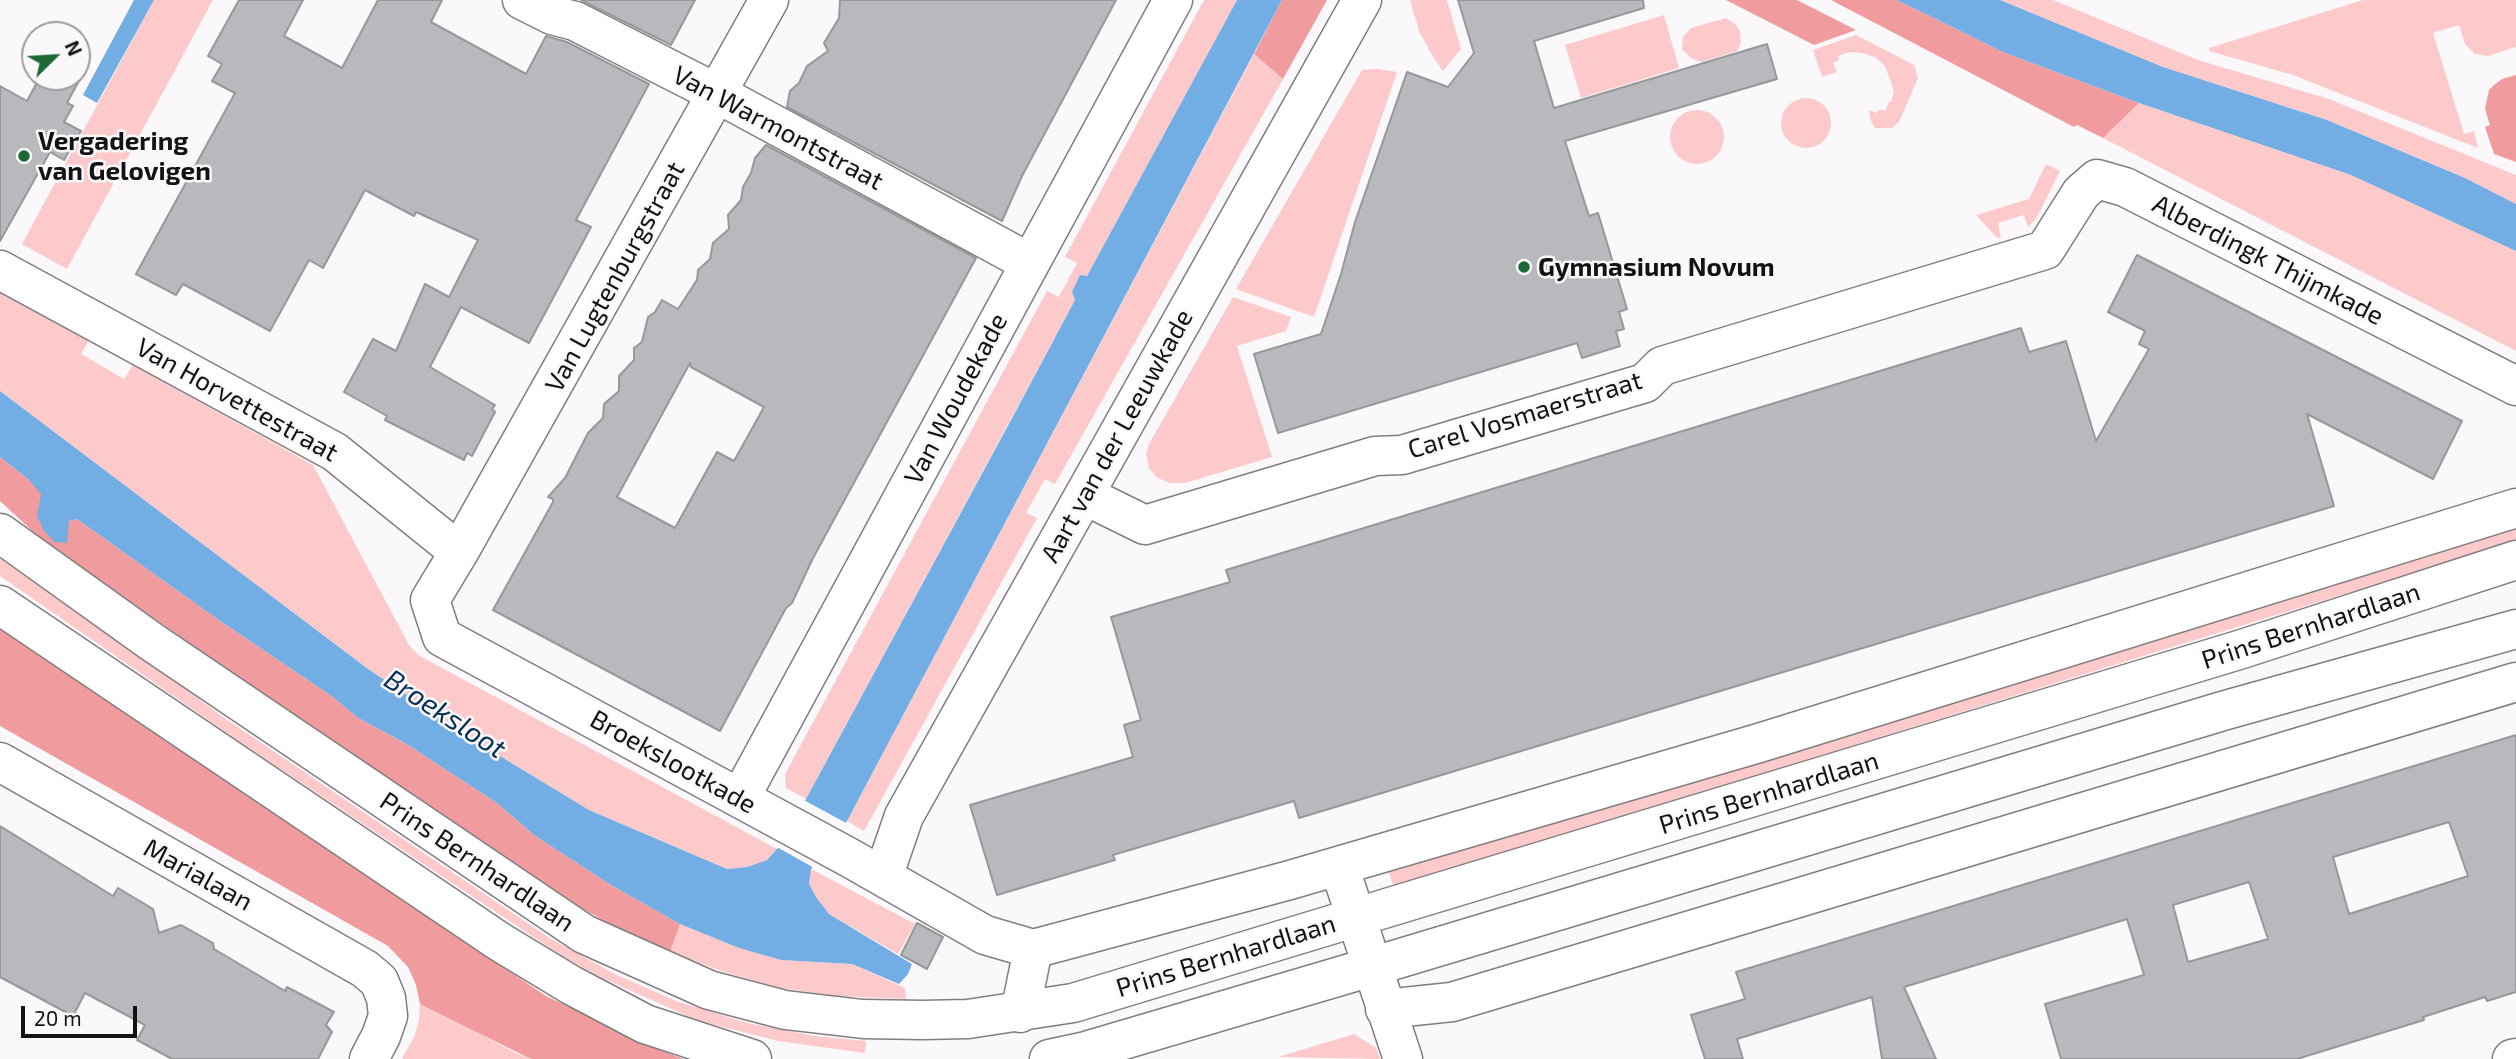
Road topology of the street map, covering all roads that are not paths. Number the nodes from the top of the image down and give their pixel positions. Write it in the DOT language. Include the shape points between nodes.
graph roads {
  1 [pos="522,0"];
  2 [pos="769,0"];
  3 [pos="1173,0"];
  4 [pos="1362,0"];
  5 [pos="718,94"];
  6 [pos="2045,250"];
  7 [pos="1030,263"];
  8 [pos="0,270"];
  9 [pos="2516,386"];
  10 [pos="1084,495"];
  11 [pos="2516,508"];
  12 [pos="0,533"];
  13 [pos="459,552"];
  14 [pos="2516,560"];
  15 [pos="0,605"];
  16 [pos="2516,629"];
  17 [pos="2516,682"];
  18 [pos="0,762"];
  19 [pos="754,806"];
  20 [pos="1339,866"];
  21 [pos="883,877"];
  22 [pos="1355,916"];
  23 [pos="1033,948"];
  24 [pos="1371,967"];
  25 [pos="1385,1009"];
  26 [pos="1020,1013"];
  27 [pos="1084,1055"];
  28 [pos="369,1059"];
  29 [pos="752,1059"];
  30 [pos="1049,1059"];
  31 [pos="1403,1059"];
  1 -- 5 [label="street, Van Warmontstraat"];
  2 -- 5 [label="street, Van Lugtenburgstraat"];
  3 -- 7 [label="street, Van Woudekade"];
  4 -- 10 [label="street, Aart van der Leeuwkade"];
  5 -- 7 [label="street, Van Warmontstraat"];
  5 -- 13 [label="street, Van Lugtenburgstraat"];
  6 -- 9 [label="street, Alberdingk Thijmkade" via="2081,193 2097,179 2125,187"];
  6 -- 10 [label="street, Carel Vosmaerstraat" via="1662,366 1645,383 1145,525"];
  7 -- 19 [label="street, Van Woudekade"];
  8 -- 13 [label="street, Van Horvettestraat" via="335,452"];
  10 -- 21 [label="street, Aart van der Leeuwkade" via="904,816"];
  11 -- 20 [label="street, Prins Bernhardlaan" via="1746,747"];
  12 -- 26 [label="street, Prins Bernhardlaan" via="152,642 584,934 709,990 785,1010 863,1019 968,1020"];
  13 -- 19 [label="street, Broekslootkade" via="430,600 442,637"];
  14 -- 22 [label="street, Prins Bernhardlaan" via="2151,677"];
  15 -- 29 [label="street, Prins Bernhardlaan" via="500,942 645,1024"];
  16 -- 24 [label="street, Prins Bernhardlaan" via="2226,710"];
  17 -- 25 [label="street" via="1452,1002"];
  18 -- 28 [label="street, Marialaan" via="365,969 379,981 388,1016"];
  19 -- 21 [label="street, Broekslootkade"];
  20 -- 22 [label="street"];
  20 -- 23 [label="street, Prins Bernhardlaan"];
  21 -- 23 [label="street, Broekslootkade" via="985,935"];
  22 -- 24 [label="street"];
  22 -- 26 [label="street, Prins Bernhardlaan" via="1073,1003"];
  23 -- 26 [label="street"];
  24 -- 25 [label="street"];
  24 -- 27 [label="street, Prins Bernhardlaan"];
  25 -- 31 [label="street"];
  27 -- 30 [label="street, Prins Bernhardlaan"];
}
